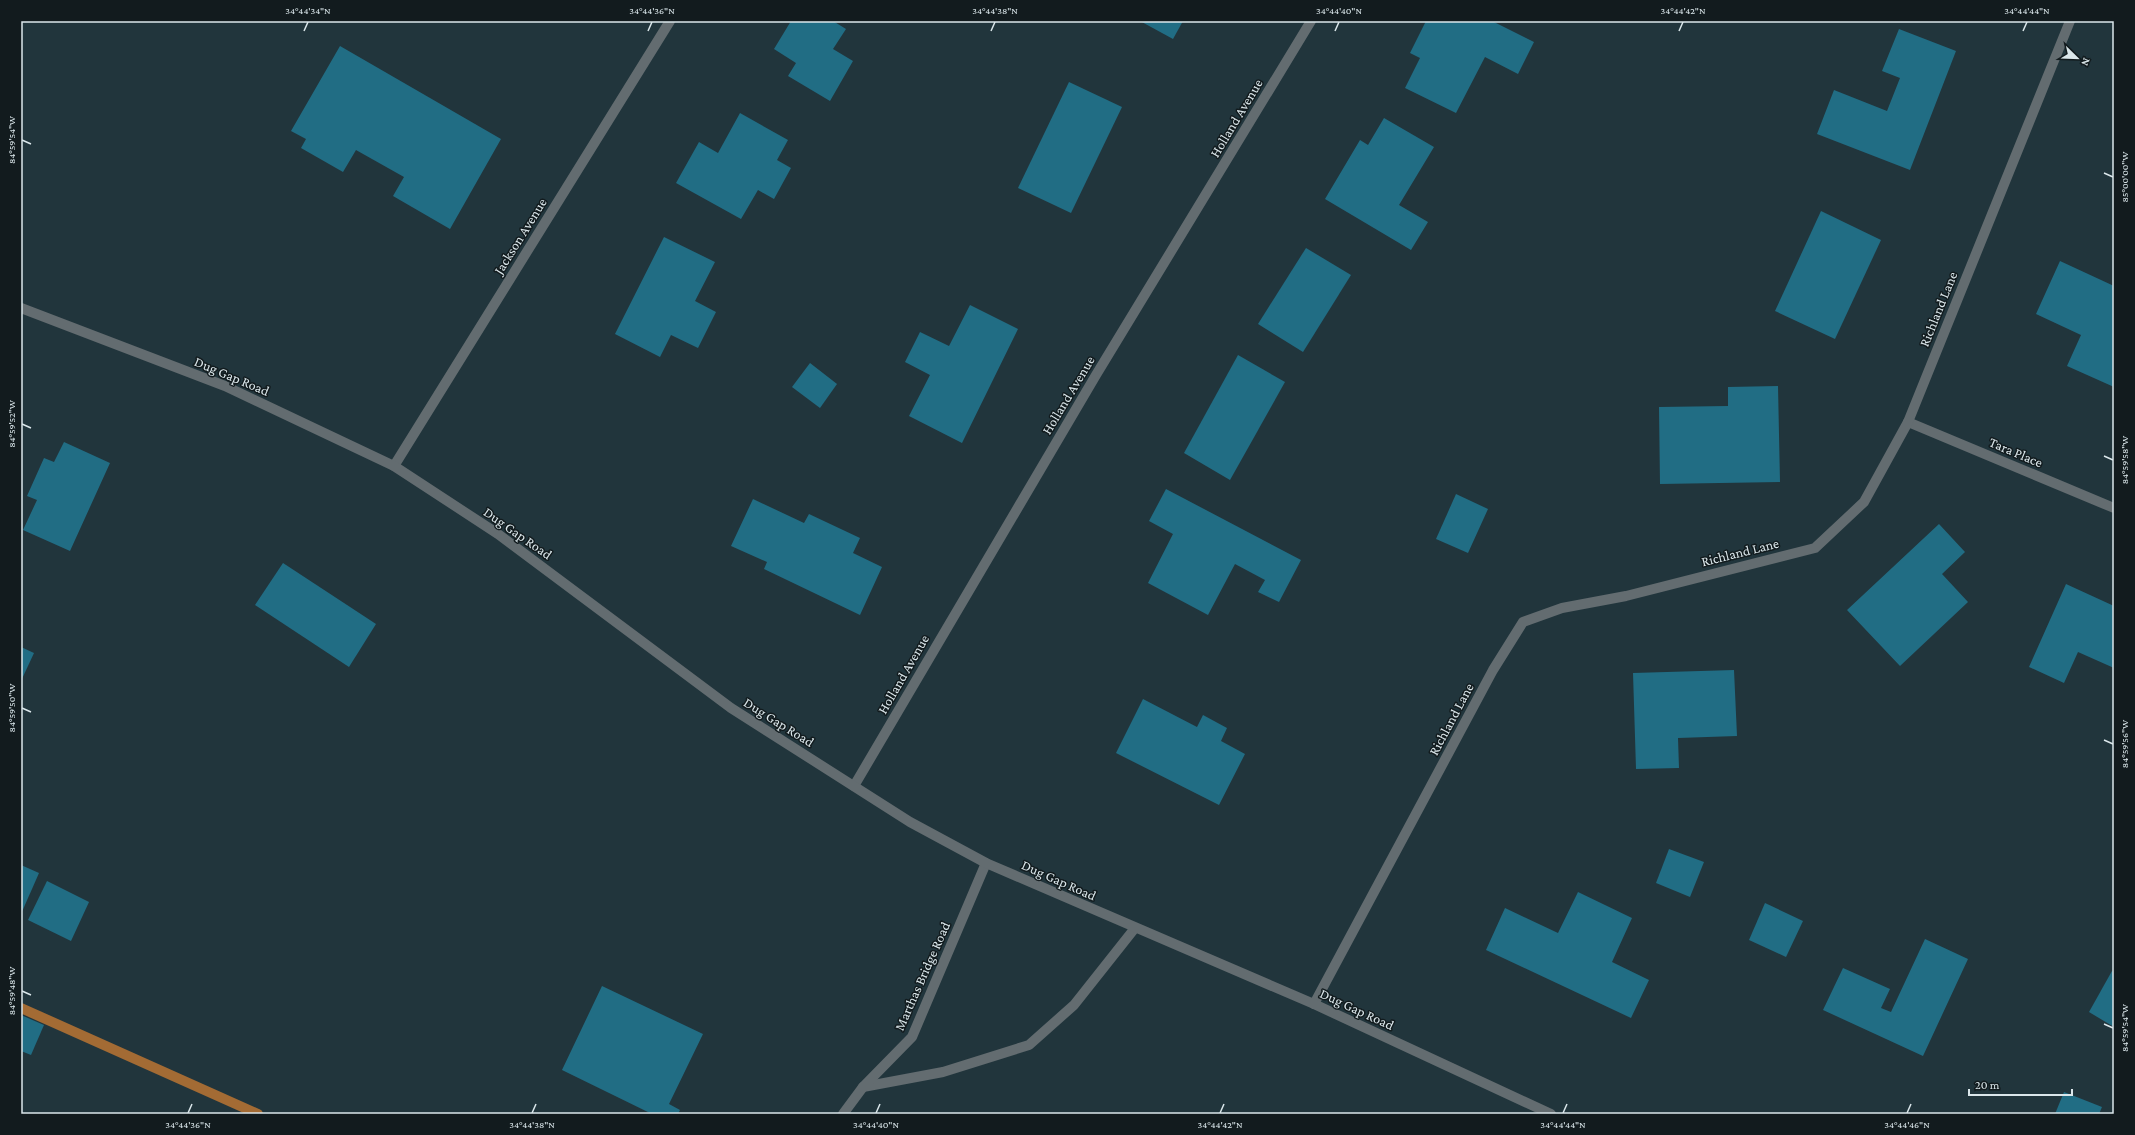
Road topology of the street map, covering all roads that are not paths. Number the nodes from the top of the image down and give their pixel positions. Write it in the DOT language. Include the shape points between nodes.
graph roads {
  1 [pos="670,21"];
  2 [pos="1311,21"];
  3 [pos="2070,21"];
  4 [pos="21,308"];
  5 [pos="1908,422"];
  6 [pos="394,466"];
  7 [pos="2114,508"];
  8 [pos="854,786"];
  9 [pos="986,863"];
  10 [pos="1135,928"];
  11 [pos="1314,1004"];
  12 [pos="863,1087"];
  13 [pos="843,1114"];
  14 [pos="1551,1114"];
  1 -- 6 [label="street, Jackson Avenue"];
  2 -- 8 [label="street, Holland Avenue" via="1096,375"];
  3 -- 5 [label="street, Richland Lane"];
  4 -- 6 [label="street, Dug Gap Road" via="225,386"];
  5 -- 7 [label="street, Tara Place"];
  5 -- 11 [label="street, Richland Lane" via="1864,502 1815,548 1626,596 1562,608 1523,622 1493,670"];
  6 -- 8 [label="street, Dug Gap Road" via="498,534 731,708"];
  8 -- 9 [label="street, Dug Gap Road" via="910,822"];
  9 -- 10 [label="street, Dug Gap Road"];
  9 -- 12 [label="street, Marthas Bridge Road" via="912,1037"];
  10 -- 11 [label="street, Dug Gap Road"];
  10 -- 12 [label="street" via="1074,1005 1029,1045 943,1072"];
  11 -- 14 [label="street, Dug Gap Road"];
  12 -- 13 [label="street, Marthas Bridge Road"];
}
